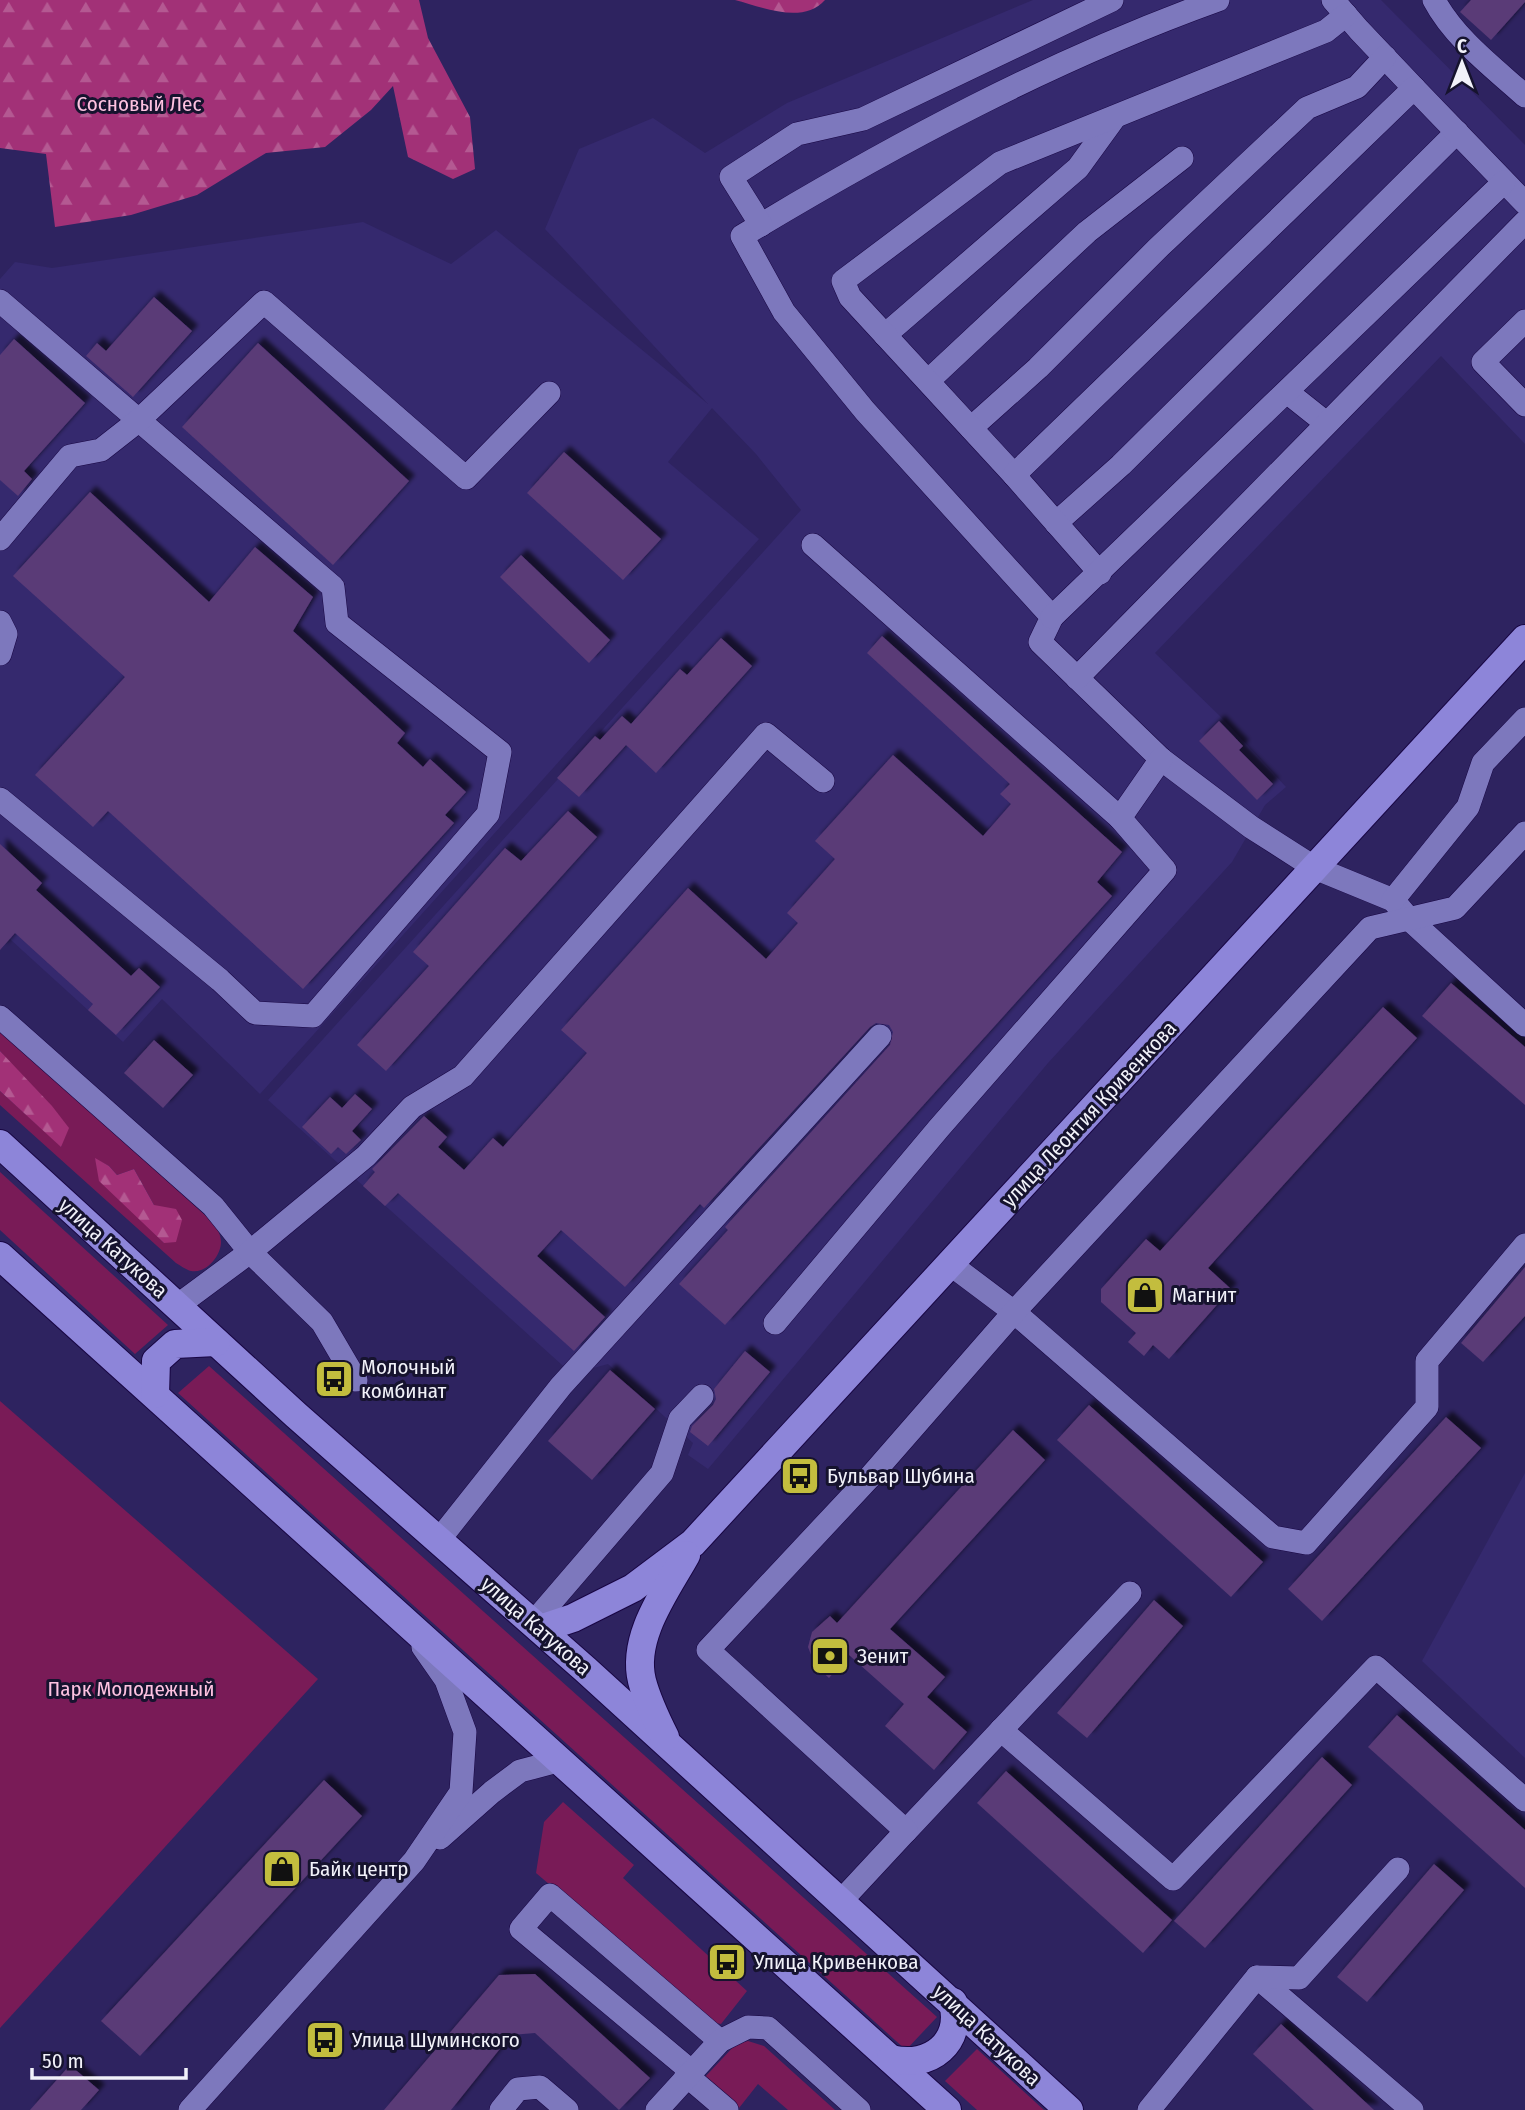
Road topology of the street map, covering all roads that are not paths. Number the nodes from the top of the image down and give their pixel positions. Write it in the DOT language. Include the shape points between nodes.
graph roads {
  1 [pos="1112,0"];
  2 [pos="1218,0"];
  3 [pos="1434,0"];
  4 [pos="1339,7"];
  5 [pos="1385,57"];
  6 [pos="1414,88"];
  7 [pos="1525,96"];
  8 [pos="1115,117"];
  9 [pos="1457,132"];
  10 [pos="1182,158"];
  11 [pos="1504,182"];
  12 [pos="1525,203"];
  13 [pos="1525,222"];
  14 [pos="761,225"];
  15 [pos="0,300"];
  16 [pos="1525,321"];
  17 [pos="885,335"];
  18 [pos="928,381"];
  19 [pos="1287,392"];
  20 [pos="550,393"];
  21 [pos="1525,405"];
  22 [pos="138,421"];
  23 [pos="1326,423"];
  24 [pos="971,428"];
  25 [pos="1014,475"];
  26 [pos="1056,523"];
  27 [pos="0,539"];
  28 [pos="813,545"];
  29 [pos="1100,572"];
  30 [pos="1052,617"];
  31 [pos="0,622"];
  32 [pos="1525,625"];
  33 [pos="1525,639"];
  34 [pos="0,654"];
  35 [pos="1077,678"];
  36 [pos="1485,684"];
  37 [pos="1525,719"];
  38 [pos="1161,759"];
  39 [pos="823,781"];
  40 [pos="0,799"];
  41 [pos="1121,818"];
  42 [pos="1525,833"];
  43 [pos="1315,868"];
  44 [pos="1393,900"];
  45 [pos="1409,919"];
  46 [pos="0,1017"];
  47 [pos="1525,1025"];
  48 [pos="880,1036"];
  49 [pos="0,1144"];
  50 [pos="1525,1245"];
  51 [pos="250,1252"];
  52 [pos="0,1256"];
  53 [pos="950,1264"];
  54 [pos="177,1306"];
  55 [pos="1014,1311"];
  56 [pos="775,1323"];
  57 [pos="216,1342"];
  58 [pos="356,1380"];
  59 [pos="155,1394"];
  60 [pos="702,1396"];
  61 [pos="438,1541"];
  62 [pos="693,1543"];
  63 [pos="1129,1592"];
  64 [pos="405,1622"];
  65 [pos="536,1626"];
  66 [pos="1001,1730"];
  67 [pos="669,1745"];
  68 [pos="558,1761"];
  69 [pos="1525,1800"];
  70 [pos="906,1831"];
  71 [pos="414,1861"];
  72 [pos="1398,1869"];
  73 [pos="840,1902"];
  74 [pos="1257,1977"];
  75 [pos="953,2002"];
  76 [pos="720,2041"];
  77 [pos="891,2059"];
  78 [pos="689,2073"];
  79 [pos="190,2110"];
  80 [pos="500,2110"];
  81 [pos="567,2110"];
  82 [pos="657,2110"];
  83 [pos="727,2110"];
  84 [pos="859,2110"];
  85 [pos="947,2110"];
  86 [pos="1069,2110"];
  87 [pos="1149,2110"];
  88 [pos="1412,2110"];
  1 -- 14 [label="street" via="863,119 797,134 732,177"];
  2 -- 14 [label="street" via="1154,23 946,120"];
  3 -- 7 [label="street" via="1469,44"];
  4 -- 5 [label="street"];
  4 -- 8 [label="street" via="1326,31"];
  5 -- 6 [label="street"];
  5 -- 24 [label="street" via="1357,87 1307,108"];
  6 -- 9 [label="street"];
  6 -- 25 [label="street"];
  8 -- 17 [label="street" via="1078,168"];
  8 -- 17 [label="street" via="1000,163 843,281 850,297"];
  9 -- 11 [label="street"];
  9 -- 26 [label="street" via="1121,465"];
  10 -- 18 [label="street" via="1087,232"];
  11 -- 12 [label="street"];
  11 -- 19 [label="street"];
  13 -- 23 [label="street"];
  14 -- 30 [label="street" via="742,236 784,312 865,411"];
  15 -- 22 [label="street"];
  16 -- 21 [label="street" via="1483,362"];
  17 -- 18 [label="street"];
  18 -- 24 [label="street"];
  19 -- 23 [label="street"];
  19 -- 29 [label="street"];
  20 -- 22 [label="street" via="466,478 264,302"];
  22 -- 27 [label="street" via="101,450 70,456"];
  22 -- 40 [label="street" via="333,587 337,623 500,752 488,814 313,1016 255,1013"];
  23 -- 35 [label="street"];
  24 -- 25 [label="street"];
  25 -- 26 [label="street"];
  26 -- 29 [label="street"];
  28 -- 41 [label="street"];
  29 -- 30 [label="street"];
  30 -- 35 [label="street" via="1040,642"];
  31 -- 34 [label="street" via="6,634"];
  32 -- 36 [label="main road, улица Леонтия Кривенкова"];
  33 -- 36 [label="main road, улица Леонтия Кривенкова"];
  35 -- 38 [label="street"];
  36 -- 43 [label="main road, улица Леонтия Кривенкова"];
  37 -- 44 [label="street" via="1483,763 1468,807"];
  38 -- 41 [label="street"];
  38 -- 43 [label="street" via="1251,827"];
  39 -- 51 [label="street" via="766,734 463,1076 412,1107 366,1156"];
  41 -- 56 [label="street" via="1165,870"];
  42 -- 45 [label="street" via="1455,908"];
  43 -- 44 [label="street"];
  43 -- 53 [label="main road, улица Леонтия Кривенкова"];
  44 -- 45 [label="street"];
  45 -- 47 [label="street"];
  45 -- 55 [label="street" via="1370,928"];
  46 -- 51 [label="street" via="213,1206"];
  48 -- 61 [label="street" via="561,1386"];
  49 -- 54 [label="main road, улица Катукова"];
  50 -- 55 [label="street" via="1427,1361 1427,1407 1306,1543 1273,1537"];
  51 -- 54 [label="street"];
  51 -- 58 [label="street" via="322,1322"];
  52 -- 59 [label="main road"];
  53 -- 55 [label="street"];
  53 -- 62 [label="main road, улица Леонтия Кривенкова"];
  54 -- 57 [label="main road, улица Катукова"];
  55 -- 70 [label="street" via="869,1478 708,1650"];
  57 -- 59 [label="main road" via="175,1344 156,1362"];
  57 -- 61 [label="main road, улица Катукова"];
  59 -- 64 [label="main road"];
  60 -- 65 [label="street" via="680,1419 662,1473"];
  61 -- 65 [label="main road, улица Катукова"];
  62 -- 65 [label="main road" via="633,1588 573,1618"];
  62 -- 67 [label="main road" via="655,1609 641,1647 641,1679"];
  63 -- 66 [label="street"];
  64 -- 68 [label="main road"];
  64 -- 71 [label="street" via="446,1680 465,1732 461,1792"];
  65 -- 67 [label="main road, улица Катукова"];
  66 -- 69 [label="street" via="1173,1879 1376,1667"];
  66 -- 70 [label="street"];
  67 -- 73 [label="main road, улица Катукова"];
  68 -- 71 [label="street" via="520,1771"];
  68 -- 77 [label="main road"];
  70 -- 73 [label="street"];
  71 -- 79 [label="street"];
  72 -- 74 [label="street" via="1299,1978"];
  73 -- 75 [label="main road, улица Катукова"];
  74 -- 87 [label="street"];
  74 -- 88 [label="street"];
  75 -- 77 [label="main road" via="955,2025 936,2054 919,2061"];
  75 -- 86 [label="main road, улица Катукова"];
  76 -- 78 [label="street"];
  76 -- 78 [label="street" via="551,1895 521,1929"];
  76 -- 84 [label="street" via="748,2027 768,2028"];
  77 -- 85 [label="main road"];
  78 -- 82 [label="street"];
  78 -- 83 [label="street"];
  80 -- 81 [label="street" via="518,2089 540,2087"];
}
